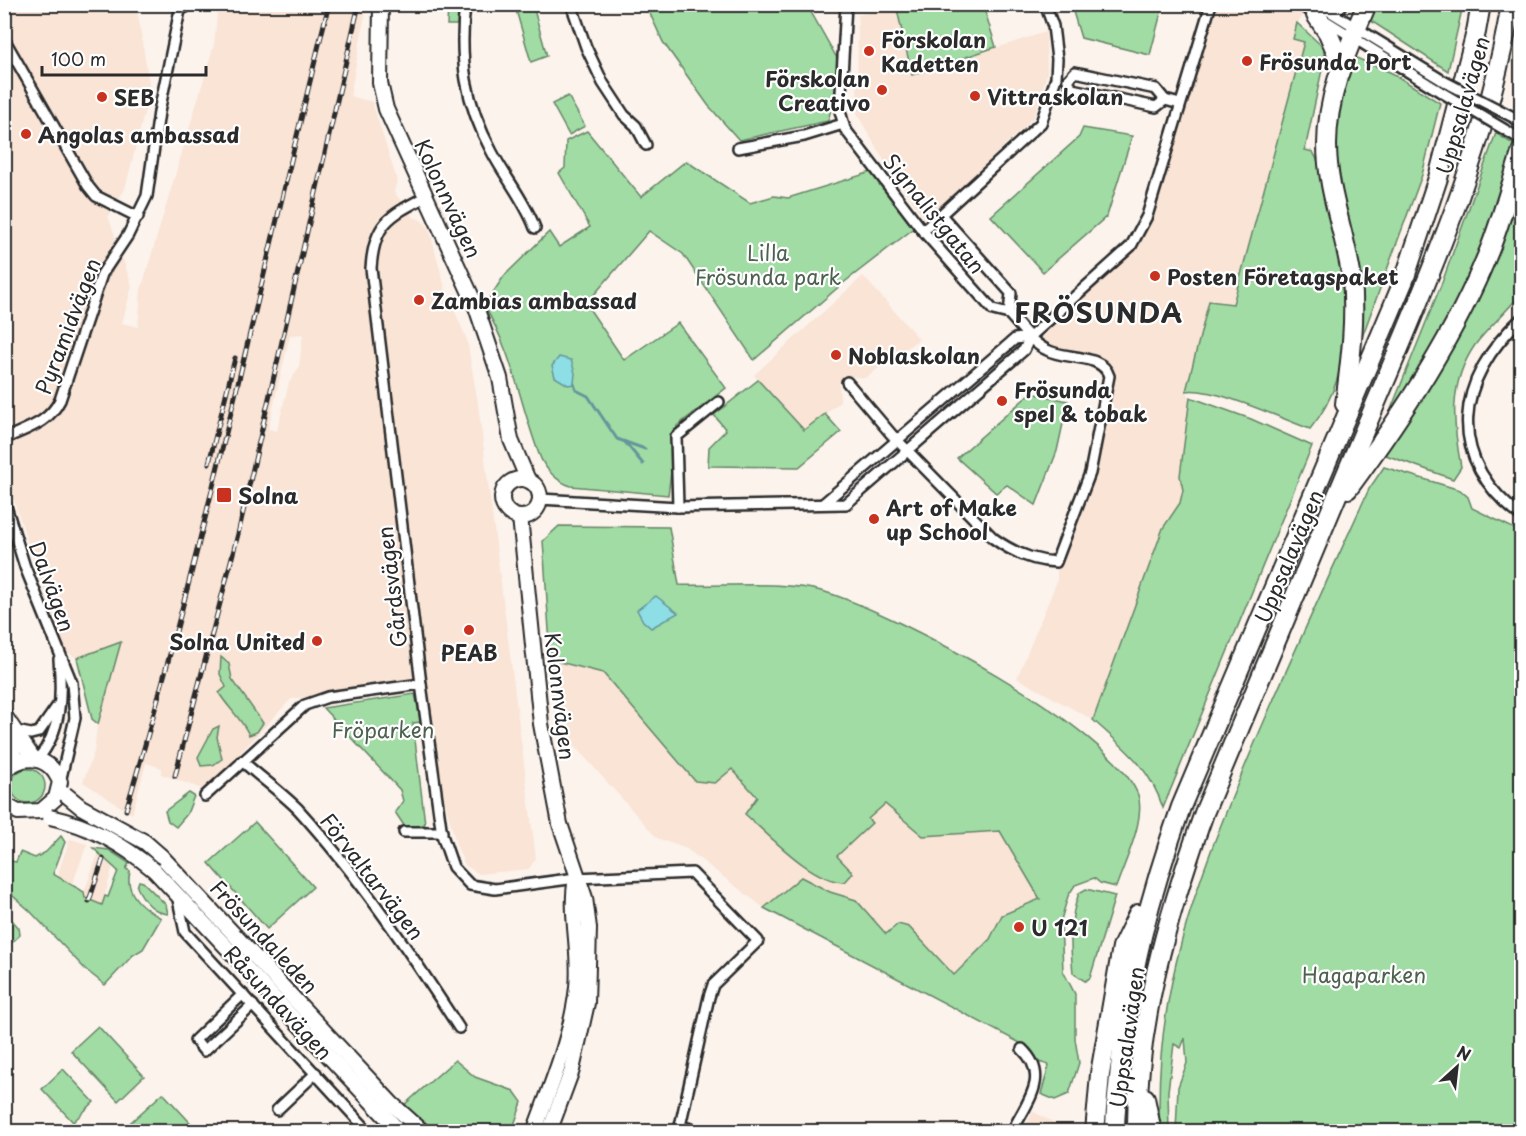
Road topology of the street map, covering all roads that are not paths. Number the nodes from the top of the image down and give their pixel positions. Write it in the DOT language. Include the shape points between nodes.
graph roads {
  1 [pos="191,4"];
  2 [pos="381,4"];
  3 [pos="465,4"];
  4 [pos="571,4"];
  5 [pos="846,4"];
  6 [pos="1045,4"];
  7 [pos="1211,4"];
  8 [pos="1299,4"];
  9 [pos="1367,4"];
  10 [pos="1480,4"];
  11 [pos="1511,4"];
  12 [pos="1323,7"];
  13 [pos="1354,34"];
  14 [pos="4,39"];
  15 [pos="1341,63"];
  16 [pos="1056,78"];
  17 [pos="1068,80"];
  18 [pos="1165,100"];
  19 [pos="1180,104"];
  20 [pos="1521,123"];
  21 [pos="843,124"];
  22 [pos="1521,140"];
  23 [pos="646,145"];
  24 [pos="738,148"];
  25 [pos="1521,150"];
  26 [pos="1521,169"];
  27 [pos="1510,187"];
  28 [pos="427,196"];
  29 [pos="941,215"];
  30 [pos="138,217"];
  31 [pos="535,228"];
  32 [pos="923,231"];
  33 [pos="1009,314"];
  34 [pos="1521,318"];
  35 [pos="1030,337"];
  36 [pos="847,382"];
  37 [pos="719,402"];
  38 [pos="1343,424"];
  39 [pos="4,439"];
  40 [pos="511,440"];
  41 [pos="897,441"];
  42 [pos="907,451"];
  43 [pos="528,480"];
  44 [pos="509,483"];
  45 [pos="540,499"];
  46 [pos="4,500"];
  47 [pos="824,503"];
  48 [pos="678,507"];
  49 [pos="1330,512"];
  50 [pos="520,517"];
  51 [pos="1521,517"];
  52 [pos="58,651"];
  53 [pos="421,684"];
  54 [pos="61,700"];
  55 [pos="4,715"];
  56 [pos="10,730"];
  57 [pos="35,759"];
  58 [pos="242,761"];
  59 [pos="17,762"];
  60 [pos="4,771"];
  61 [pos="61,788"];
  62 [pos="205,796"];
  63 [pos="6,808"];
  64 [pos="32,813"];
  65 [pos="404,832"];
  66 [pos="442,832"];
  67 [pos="1156,877"];
  68 [pos="576,878"];
  69 [pos="177,892"];
  70 [pos="243,994"];
  71 [pos="254,1005"];
  72 [pos="459,1028"];
  73 [pos="1022,1049"];
  74 [pos="1140,1073"];
  75 [pos="316,1074"];
  76 [pos="277,1110"];
  77 [pos="369,1131"];
  78 [pos="400,1131"];
  79 [pos="423,1131"];
  80 [pos="534,1131"];
  81 [pos="549,1131"];
  82 [pos="703,1131"];
  83 [pos="1012,1131"];
  84 [pos="1095,1131"];
  85 [pos="1115,1131"];
  86 [pos="1137,1131"];
  87 [pos="1152,1131"];
  1 -- 30 [label="street, Pyramidvägen" via="180,10 147,196"];
  2 -- 28 [label="street, Kolonnvägen" via="380,83 396,135"];
  3 -- 31 [label="street" via="462,71 471,105 492,152"];
  4 -- 23 [label="street" via="603,83"];
  5 -- 21 [label="street" via="840,111"];
  6 -- 16 [label="street" via="1053,26"];
  7 -- 19 [label="street"];
  8 -- 12 [label="street"];
  9 -- 13 [label="highway"];
  10 -- 38 [label="highway, Uppsalavägen" via="1438,178 1404,280"];
  11 -- 49 [label="highway, Uppsalavägen" via="1471,162 1424,289"];
  12 -- 13 [label="street"];
  12 -- 15 [label="highway"];
  13 -- 15 [label="highway"];
  13 -- 20 [label="street, bridge"];
  13 -- 22 [label="street, bridge"];
  14 -- 30 [label="street" via="88,186 102,199"];
  15 -- 38 [label="highway" via="1327,146 1352,279 1354,313"];
  16 -- 17 [label="street"];
  16 -- 29 [label="street" via="1041,123"];
  17 -- 18 [label="street" via="1072,88 1156,107"];
  17 -- 18 [label="street" via="1075,72 1156,89"];
  18 -- 19 [label="street"];
  19 -- 35 [label="street" via="1147,216 1131,246"];
  21 -- 24 [label="street" via="804,136"];
  21 -- 32 [label="street, Signalistgatan"];
  25 -- 27 [label="highway"];
  26 -- 27 [label="highway"];
  27 -- 49 [label="highway" via="1491,246 1433,362 1383,442"];
  28 -- 40 [label="street, Kolonnvägen" via="492,348"];
  28 -- 53 [label="street, Gårdsvägen" via="391,216 380,227 371,268"];
  29 -- 32 [label="street"];
  29 -- 33 [label="street, Signalistgatan" via="1011,293"];
  30 -- 39 [label="street, Pyramidvägen" via="102,274 55,410 43,422"];
  32 -- 33 [label="street, Signalistgatan" via="993,310"];
  33 -- 35 [label="street, Signalistgatan"];
  34 -- 51 [label="street" via="1485,358 1472,388 1468,417 1471,448 1483,477 1495,494"];
  35 -- 41 [label="street" via="1014,339"];
  35 -- 42 [label="street" via="1024,350"];
  35 -- 42 [label="street, Signalistgatan" via="1047,351 1100,363 1109,376 1090,474 1056,562 1038,561 1004,546"];
  36 -- 41 [label="street"];
  37 -- 48 [label="street" via="676,437"];
  38 -- 67 [label="highway, Uppsalavägen" via="1181,807"];
  40 -- 43 [label="street, Kolonnvägen"];
  40 -- 44 [label="street, Kolonnvägen"];
  41 -- 42 [label="street"];
  41 -- 47 [label="street"];
  42 -- 47 [label="street" via="846,504"];
  43 -- 44 [label="street"];
  43 -- 45 [label="street" via="537,488"];
  44 -- 50 [label="street" via="503,494 504,507"];
  45 -- 48 [label="street"];
  45 -- 50 [label="street" via="536,510"];
  46 -- 52 [label="street, Dalvägen"];
  47 -- 48 [label="street"];
  49 -- 74 [label="highway, Uppsalavägen" via="1204,813 1179,884 1156,968"];
  50 -- 68 [label="street, Kolonnvägen" via="541,724 560,824"];
  52 -- 54 [label="street, Dalvägen"];
  52 -- 61 [label="street, Dalvägen" via="72,683 75,718"];
  53 -- 58 [label="street" via="328,697 305,705"];
  53 -- 66 [label="street, Gårdsvägen"];
  54 -- 56 [label="street" via="39,732"];
  54 -- 57 [label="street, Dalvägen" via="52,739"];
  55 -- 56 [label="street"];
  56 -- 57 [label="street"];
  56 -- 59 [label="street"];
  57 -- 59 [label="street"];
  57 -- 61 [label="street, Frösundaleden" via="48,764"];
  58 -- 62 [label="street"];
  58 -- 72 [label="street, Förvaltarvägen" via="296,808 343,864 404,942"];
  59 -- 60 [label="street"];
  61 -- 64 [label="street" via="48,807"];
  61 -- 79 [label="street, Frösundaleden, bridge" via="81,807 137,837 161,856 392,1104"];
  63 -- 64 [label="street, Frösundaleden"];
  64 -- 69 [label="street, Frösundaleden, bridge" via="82,825 111,838"];
  65 -- 66 [label="street"];
  66 -- 68 [label="street, Gårdsvägen" via="453,867 465,881 479,888 518,888"];
  67 -- 84 [label="highway" via="1122,947 1101,1063"];
  67 -- 85 [label="highway, Uppsalavägen" via="1134,963 1124,1023"];
  68 -- 80 [label="street, Kolonnvägen" via="572,900 579,956 577,988 564,1045"];
  68 -- 81 [label="street, Kolonnvägen" via="585,898 589,928 587,1003 572,1070"];
  68 -- 82 [label="street, Gårdsvägen" via="692,873 758,940 713,985 680,1126"];
  69 -- 70 [label="street, Råsundavägen" via="185,932"];
  69 -- 78 [label="street, Frösundaleden"];
  70 -- 71 [label="street, Råsundavägen"];
  70 -- 71 [label="street" via="195,1040 204,1051"];
  71 -- 75 [label="street, Råsundavägen"];
  73 -- 83 [label="street" via="1034,1060 1037,1073 1033,1090"];
  74 -- 86 [label="highway, Uppsalavägen"];
  74 -- 87 [label="highway"];
  75 -- 76 [label="street"];
  75 -- 77 [label="street, Råsundavägen"];
}
